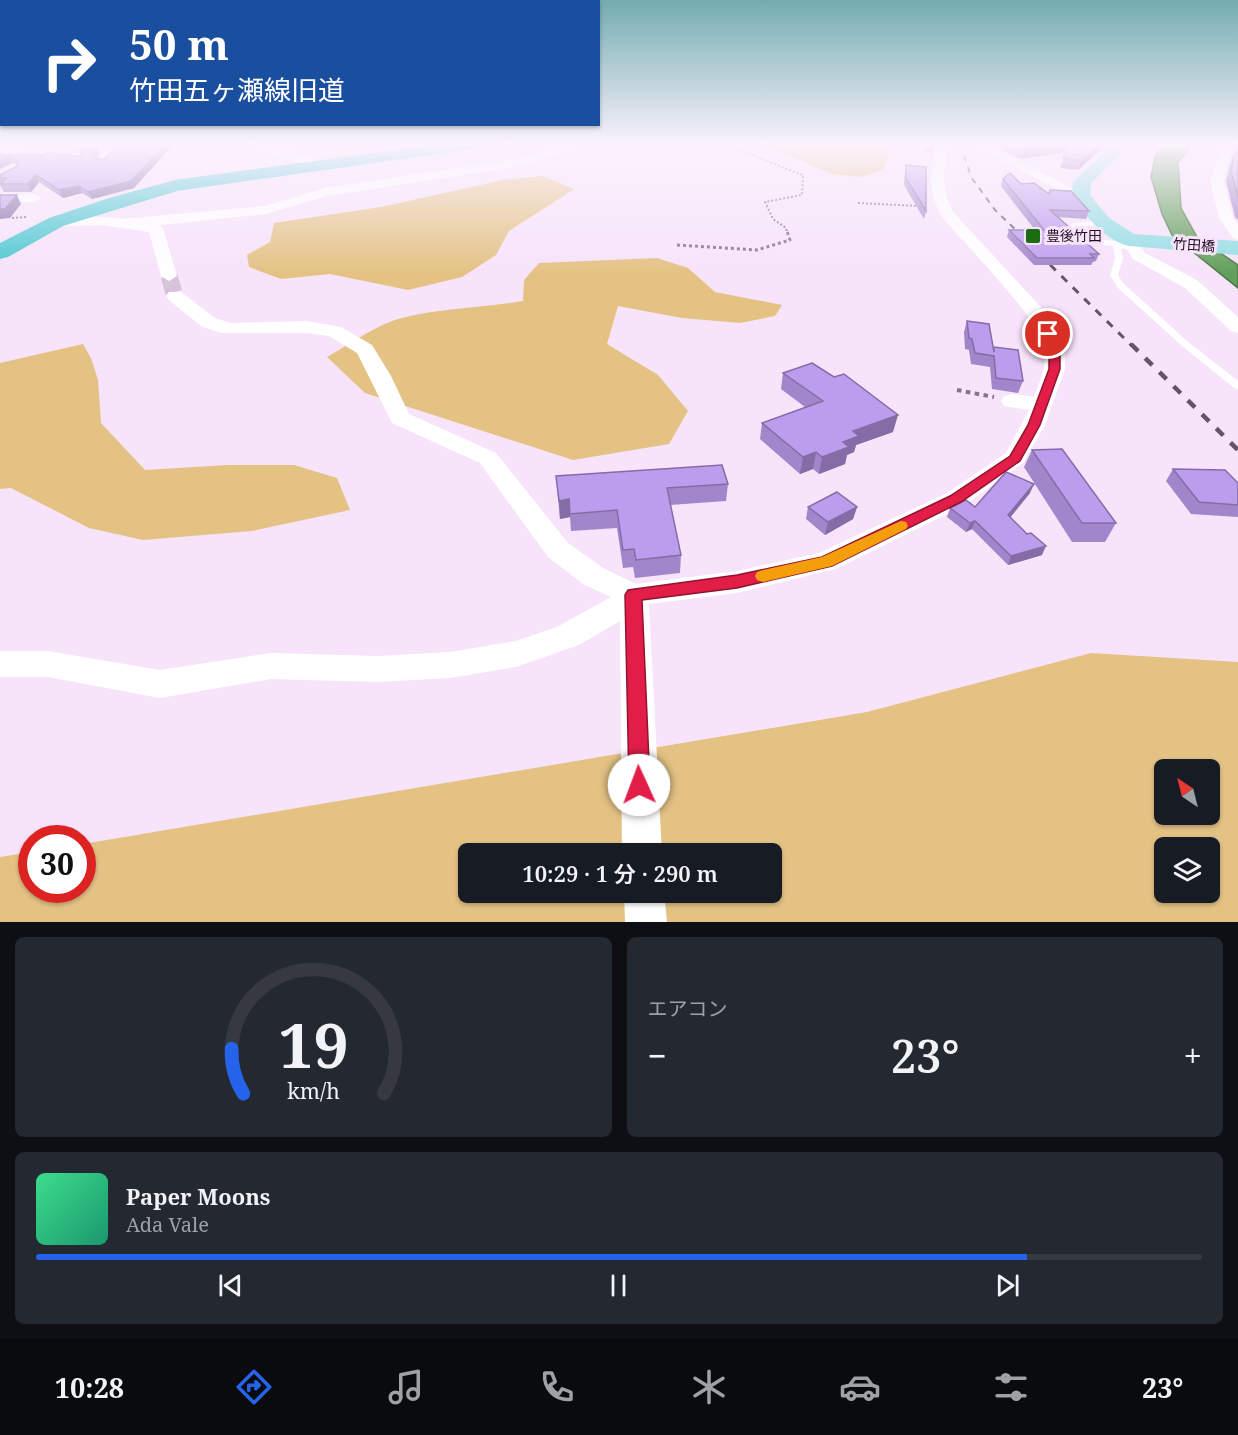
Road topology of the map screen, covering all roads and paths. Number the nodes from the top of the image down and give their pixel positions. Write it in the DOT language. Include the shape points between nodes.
graph roads {
  1 [pos="171,187"];
  2 [pos="357,187"];
  3 [pos="802,187"];
  4 [pos="935,187"];
  5 [pos="1063,187"];
  6 [pos="1082,187"];
  7 [pos="1221,187"];
  8 [pos="1081,196"];
  9 [pos="0,198"];
  10 [pos="34,198"];
  11 [pos="858,203"];
  12 [pos="1231,204"];
  13 [pos="925,206"];
  14 [pos="17,220"];
  15 [pos="56,222"];
  16 [pos="1102,222"];
  17 [pos="120,224"];
  18 [pos="1137,243"];
  19 [pos="1237,243"];
  20 [pos="677,245"];
  21 [pos="0,252"];
  22 [pos="1238,327"];
  23 [pos="1238,386"];
  24 [pos="957,390"];
  25 [pos="1012,401"];
  26 [pos="1041,405"];
  27 [pos="634,595"];
  28 [pos="0,663"];
  29 [pos="642,843"];
  30 [pos="645,903"];
  31 [pos="646,922"];
  1 -- 15 [label="highway"];
  2 -- 17 [label="street" via="325,192 266,210"];
  3 -- 20 [label="path" via="802,195 765,202 773,219 786,228 790,240 757,250"];
  4 -- 26 [label="street" via="948,215 1042,321 1054,346 1055,369"];
  5 -- 8 [label="street"];
  6 -- 8 [label="main road"];
  7 -- 12 [label="street"];
  8 -- 16 [label="main road"];
  9 -- 10 [label="street"];
  11 -- 13 [label="path"];
  12 -- 19 [label="street" via="1227,218"];
  14 -- 15 [label="highway"];
  15 -- 17 [label="street"];
  15 -- 21 [label="highway"];
  16 -- 18 [label="main road"];
  16 -- 18 [label="lane" via="1074,225 1078,236 1086,241"];
  17 -- 27 [label="street" via="156,228 172,286 208,322 228,329 306,327 334,331 365,349 400,418 488,458 558,550 593,576"];
  18 -- 19 [label="main road, 竹田橋"];
  18 -- 22 [label="street" via="1139,256 1191,284"];
  18 -- 23 [label="lane" via="1117,246 1119,259 1114,275 1121,286"];
  24 -- 25 [label="path"];
  25 -- 26 [label="street"];
  26 -- 27 [label="street" via="1015,458 956,499 826,562 737,582"];
  27 -- 28 [label="street" via="568,636 516,654 450,665 378,669 271,666 160,684 48,664"];
  27 -- 29 [label="street"];
  30 -- 31 [label="street"];
}
